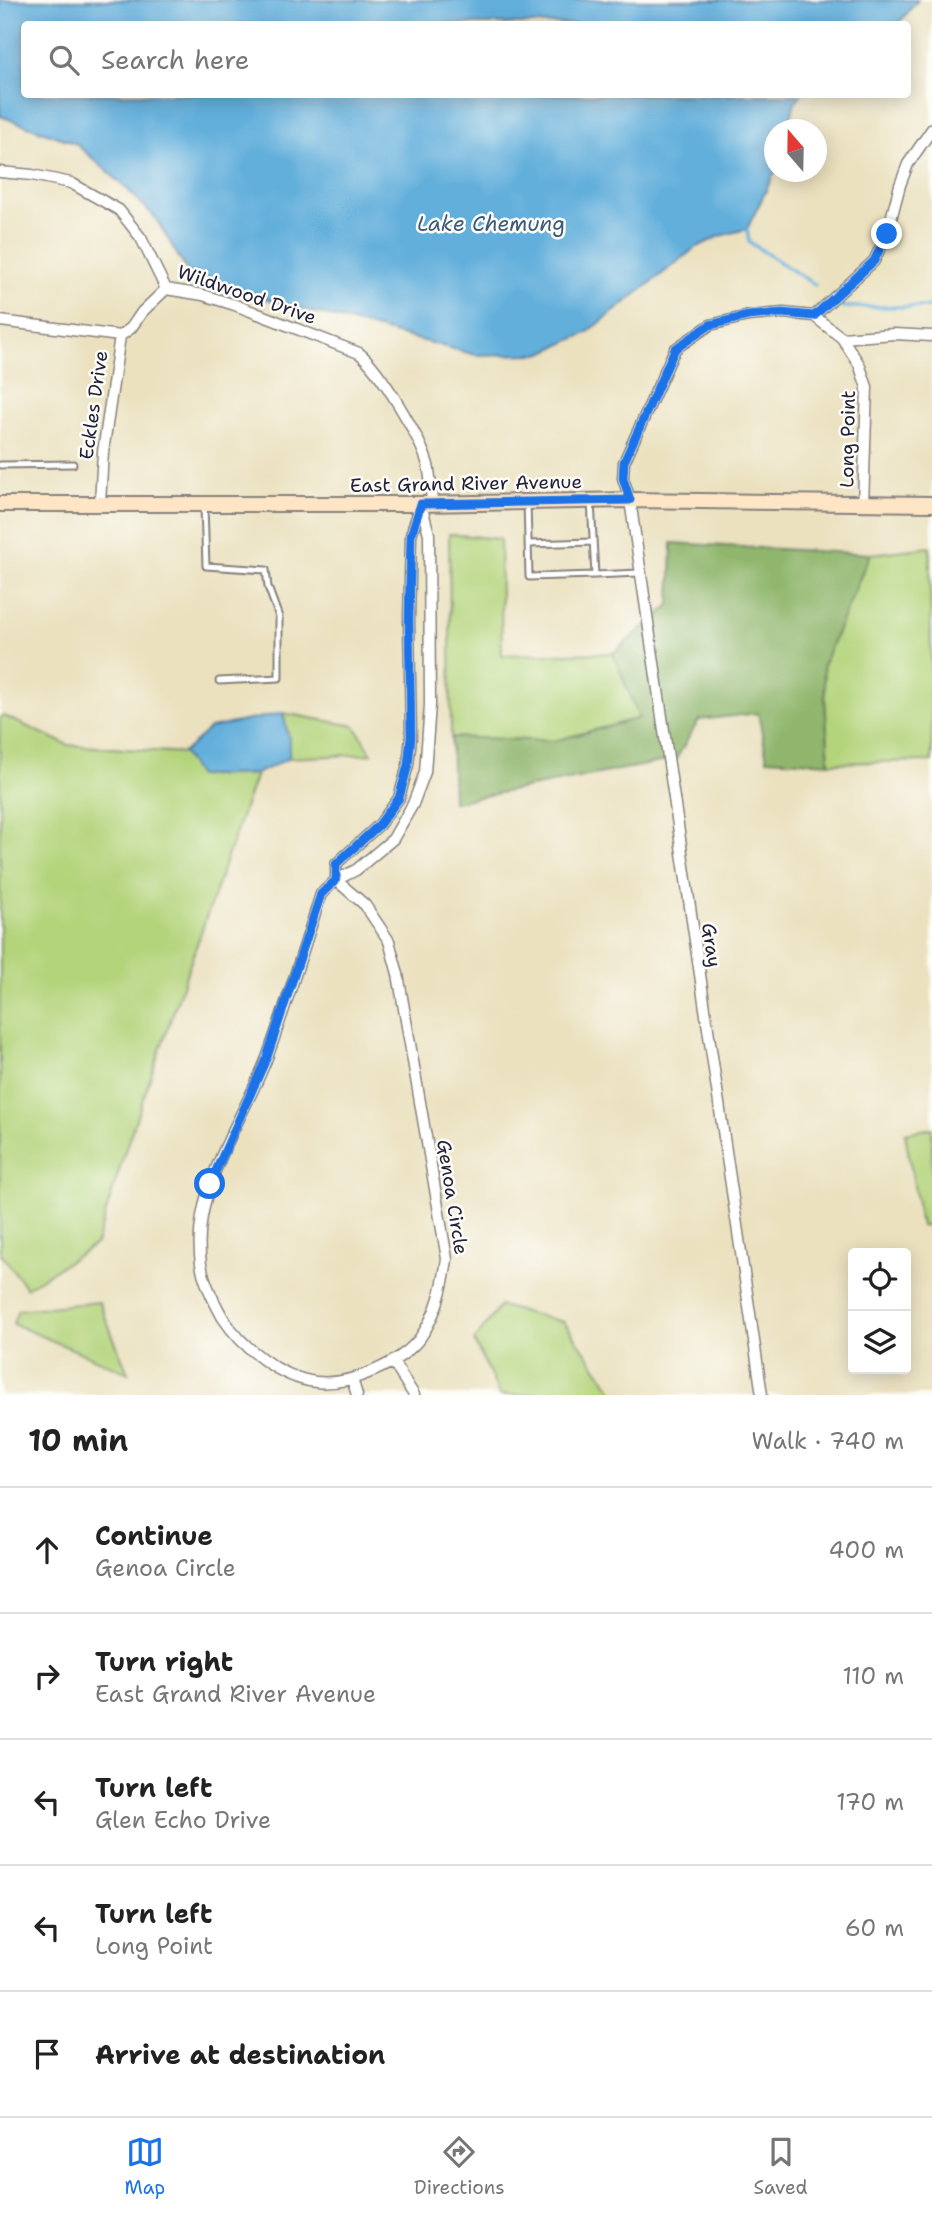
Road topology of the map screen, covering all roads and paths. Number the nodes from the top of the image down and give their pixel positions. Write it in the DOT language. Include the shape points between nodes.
graph roads {
  1 [pos="932,129"];
  2 [pos="0,172"];
  3 [pos="166,289"];
  4 [pos="814,316"];
  5 [pos="0,321"];
  6 [pos="120,336"];
  7 [pos="932,336"];
  8 [pos="842,338"];
  9 [pos="73,464"];
  10 [pos="0,465"];
  11 [pos="630,500"];
  12 [pos="591,501"];
  13 [pos="527,502"];
  14 [pos="100,503"];
  15 [pos="204,503"];
  16 [pos="426,504"];
  17 [pos="932,504"];
  18 [pos="0,505"];
  19 [pos="863,505"];
  20 [pos="593,542"];
  21 [pos="528,544"];
  22 [pos="639,573"];
  23 [pos="595,575"];
  24 [pos="410,578"];
  25 [pos="430,578"];
  26 [pos="219,681"];
  27 [pos="410,704"];
  28 [pos="430,705"];
  29 [pos="399,798"];
  30 [pos="413,804"];
  31 [pos="336,880"];
  32 [pos="393,1362"];
  33 [pos="352,1379"];
  34 [pos="357,1395"];
  35 [pos="414,1395"];
  36 [pos="762,1395"];
  1 -- 4 [label="street" via="908,164 874,261"];
  2 -- 3 [label="street, Wildwood Drive" via="71,183 119,210 141,238"];
  3 -- 6 [label="street, Eckles Drive"];
  3 -- 16 [label="street, Wildwood Drive" via="234,305 343,345 369,361 424,453 430,478"];
  4 -- 8 [label="street"];
  4 -- 11 [label="street, Gray" via="782,313 710,325 675,349 624,462"];
  5 -- 6 [label="street"];
  6 -- 14 [label="street, Eckles Drive"];
  7 -- 8 [label="street"];
  8 -- 19 [label="street, Long Point" via="867,387"];
  9 -- 10 [label="lane"];
  11 -- 12 [label="main road, East Grand River Avenue"];
  11 -- 19 [label="main road, East Grand River Avenue"];
  11 -- 22 [label="street, Gray"];
  12 -- 13 [label="main road, East Grand River Avenue"];
  12 -- 20 [label="lane"];
  13 -- 16 [label="main road, East Grand River Avenue"];
  13 -- 21 [label="lane"];
  14 -- 15 [label="main road, East Grand River Avenue"];
  14 -- 18 [label="main road, East Grand River Avenue"];
  15 -- 16 [label="main road, East Grand River Avenue"];
  15 -- 26 [label="lane" via="206,566 266,570 279,617 279,678"];
  16 -- 24 [label="street, Genoa Circle" via="411,535"];
  16 -- 25 [label="street, Genoa Circle"];
  17 -- 19 [label="main road, East Grand River Avenue"];
  20 -- 21 [label="lane"];
  20 -- 23 [label="lane"];
  21 -- 23 [label="lane" via="529,577"];
  22 -- 23 [label="lane"];
  22 -- 36 [label="street, Gray"];
  24 -- 25 [label="street"];
  24 -- 27 [label="street, Genoa Circle"];
  25 -- 28 [label="street, Genoa Circle"];
  27 -- 28 [label="street"];
  27 -- 29 [label="street, Genoa Circle" via="408,765"];
  28 -- 30 [label="street, Genoa Circle" via="425,772"];
  29 -- 30 [label="street"];
  29 -- 31 [label="street, Genoa Circle" via="379,825 336,864"];
  30 -- 31 [label="street, Genoa Circle" via="393,839 356,870"];
  31 -- 32 [label="street, Genoa Circle" via="365,905 388,941 398,974 447,1259 433,1317 418,1340"];
  31 -- 33 [label="street, Genoa Circle" via="321,894 267,1057 210,1184 201,1229 201,1265 215,1304 250,1350 285,1373 317,1382"];
  32 -- 33 [label="street, Genoa Circle"];
  32 -- 35 [label="street"];
  33 -- 34 [label="street"];
}
